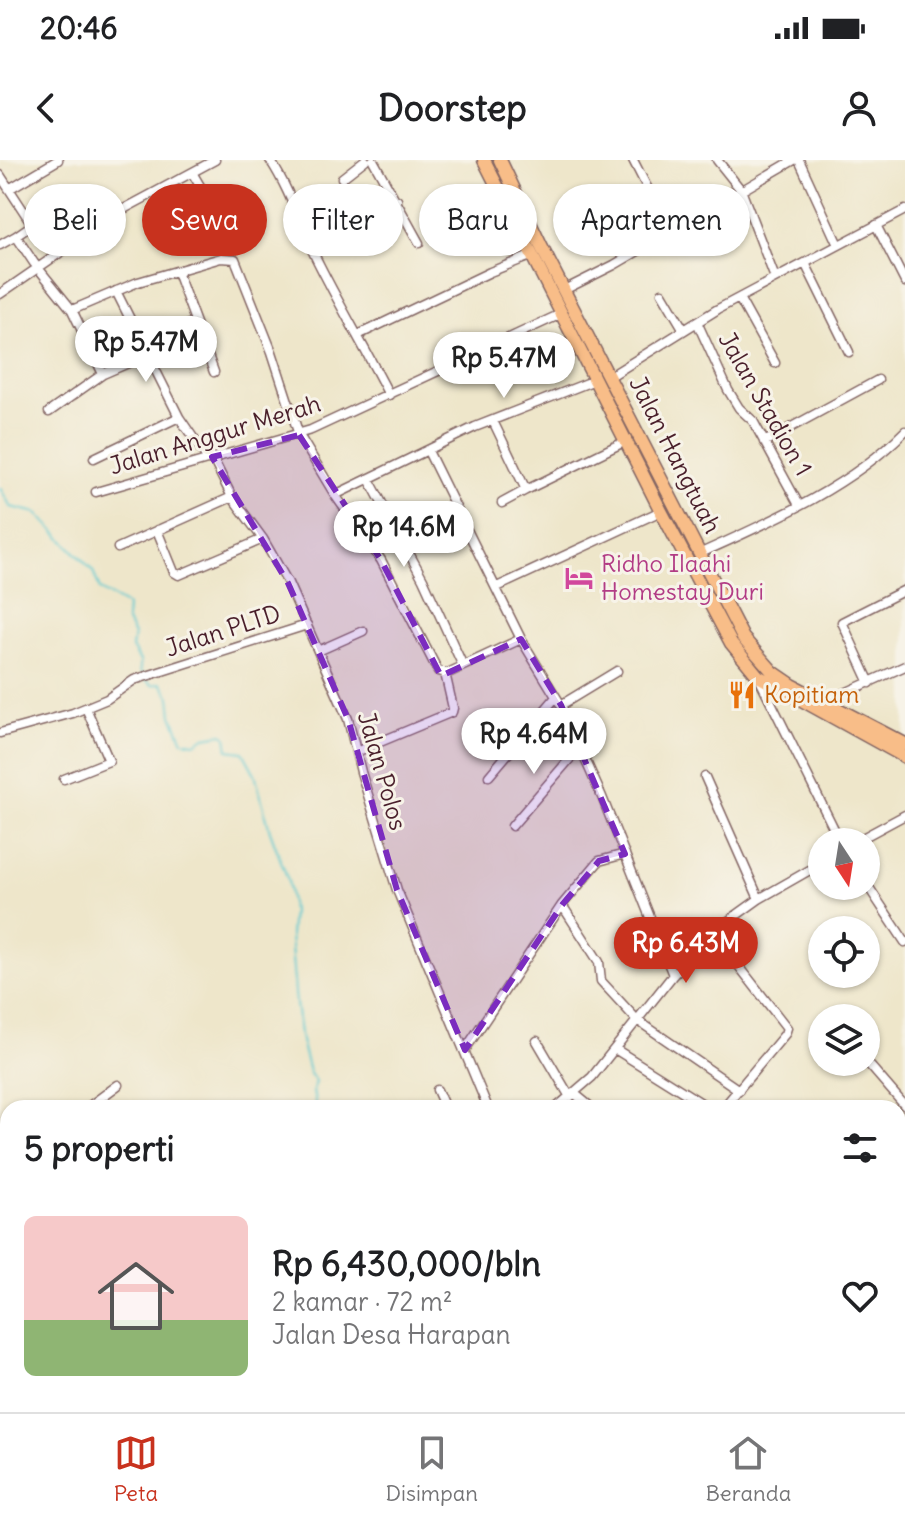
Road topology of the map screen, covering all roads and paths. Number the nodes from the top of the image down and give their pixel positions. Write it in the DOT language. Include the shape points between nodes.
graph roads {
  1 [pos="58,160"];
  2 [pos="215,160"];
  3 [pos="270,160"];
  4 [pos="365,160"];
  5 [pos="373,160"];
  6 [pos="484,160"];
  7 [pos="500,160"];
  8 [pos="633,160"];
  9 [pos="717,160"];
  10 [pos="796,160"];
  11 [pos="193,174"];
  12 [pos="0,175"];
  13 [pos="342,178"];
  14 [pos="199,184"];
  15 [pos="387,184"];
  16 [pos="496,184"];
  17 [pos="645,184"];
  18 [pos="736,184"];
  19 [pos="750,185"];
  20 [pos="9,189"];
  21 [pos="905,210"];
  22 [pos="403,212"];
  23 [pos="750,213"];
  24 [pos="876,225"];
  25 [pos="16,236"];
  26 [pos="419,243"];
  27 [pos="0,245"];
  28 [pos="838,245"];
  29 [pos="530,256"];
  30 [pos="534,256"];
  31 [pos="626,256"];
  32 [pos="805,263"];
  33 [pos="38,268"];
  34 [pos="177,272"];
  35 [pos="775,278"];
  36 [pos="905,282"];
  37 [pos="564,290"];
  38 [pos="116,291"];
  39 [pos="662,293"];
  40 [pos="0,294"];
  41 [pos="739,298"];
  42 [pos="72,310"];
  43 [pos="563,313"];
  44 [pos="194,322"];
  45 [pos="697,322"];
  46 [pos="684,330"];
  47 [pos="358,335"];
  48 [pos="143,343"];
  49 [pos="849,352"];
  50 [pos="149,354"];
  51 [pos="775,363"];
  52 [pos="214,372"];
  53 [pos="103,374"];
  54 [pos="609,377"];
  55 [pos="595,380"];
  56 [pos="878,380"];
  57 [pos="389,395"];
  58 [pos="49,412"];
  59 [pos="179,417"];
  60 [pos="493,421"];
  61 [pos="905,431"];
  62 [pos="299,435"];
  63 [pos="626,441"];
  64 [pos="764,442"];
  65 [pos="428,451"];
  66 [pos="94,458"];
  67 [pos="209,458"];
  68 [pos="369,479"];
  69 [pos="526,490"];
  70 [pos="96,492"];
  71 [pos="335,495"];
  72 [pos="232,497"];
  73 [pos="502,503"];
  74 [pos="799,505"];
  75 [pos="661,511"];
  76 [pos="157,530"];
  77 [pos="263,539"];
  78 [pos="118,548"];
  79 [pos="701,553"];
  80 [pos="497,587"];
  81 [pos="905,590"];
  82 [pos="307,625"];
  83 [pos="363,631"];
  84 [pos="521,639"];
  85 [pos="318,651"];
  86 [pos="463,666"];
  87 [pos="905,666"];
  88 [pos="617,671"];
  89 [pos="445,673"];
  90 [pos="758,676"];
  91 [pos="870,683"];
  92 [pos="558,701"];
  93 [pos="825,702"];
  94 [pos="86,708"];
  95 [pos="0,733"];
  96 [pos="905,744"];
  97 [pos="580,747"];
  98 [pos="356,752"];
  99 [pos="905,757"];
  100 [pos="489,776"];
  101 [pos="705,777"];
  102 [pos="64,779"];
  103 [pos="905,815"];
  104 [pos="512,826"];
  105 [pos="834,828"];
  106 [pos="880,828"];
  107 [pos="625,854"];
  108 [pos="808,871"];
  109 [pos="759,899"];
  110 [pos="878,900"];
  111 [pos="562,905"];
  112 [pos="714,934"];
  113 [pos="904,939"];
  114 [pos="673,975"];
  115 [pos="637,1020"];
  116 [pos="537,1041"];
  117 [pos="615,1049"];
  118 [pos="465,1050"];
  119 [pos="879,1076"];
  120 [pos="118,1085"];
  121 [pos="437,1090"];
  122 [pos="739,1090"];
  123 [pos="572,1096"];
  124 [pos="98,1100"];
  125 [pos="441,1100"];
  126 [pos="485,1100"];
  127 [pos="567,1100"];
  128 [pos="579,1100"];
  129 [pos="696,1100"];
  130 [pos="730,1100"];
  131 [pos="900,1100"];
  1 -- 20 [label="street"];
  2 -- 11 [label="street"];
  3 -- 47 [label="street"];
  4 -- 13 [label="street"];
  5 -- 15 [label="street"];
  6 -- 16 [label="highway, Jalan Hangtuah"];
  7 -- 37 [label="highway, Jalan Hangtuah"];
  8 -- 17 [label="street"];
  9 -- 18 [label="street"];
  10 -- 19 [label="street"];
  10 -- 28 [label="street"];
  11 -- 14 [label="street"];
  11 -- 33 [label="street" via="122,210"];
  12 -- 20 [label="street"];
  20 -- 25 [label="street" via="30,224"];
  21 -- 24 [label="street"];
  22 -- 26 [label="street"];
  23 -- 35 [label="street"];
  24 -- 28 [label="street"];
  24 -- 36 [label="street"];
  25 -- 27 [label="street"];
  25 -- 33 [label="street"];
  28 -- 32 [label="street"];
  29 -- 47 [label="street"];
  30 -- 43 [label="highway, Jalan Hangtuah"];
  31 -- 37 [label="street"];
  32 -- 35 [label="street"];
  32 -- 49 [label="street"];
  33 -- 40 [label="street"];
  33 -- 42 [label="street"];
  34 -- 38 [label="street"];
  34 -- 44 [label="street"];
  34 -- 62 [label="street" via="227,257 237,263"];
  35 -- 41 [label="street"];
  37 -- 54 [label="highway, Jalan Hangtuah"];
  38 -- 42 [label="street"];
  38 -- 48 [label="street, Jalan Polos"];
  39 -- 46 [label="street"];
  41 -- 45 [label="street"];
  41 -- 51 [label="street"];
  42 -- 53 [label="street"];
  43 -- 55 [label="highway, Jalan Hangtuah"];
  43 -- 57 [label="street, Jalan Anggur Merah"];
  44 -- 48 [label="street"];
  44 -- 52 [label="street"];
  45 -- 46 [label="street"];
  45 -- 64 [label="street, Jalan Stadion 1" via="728,390"];
  46 -- 54 [label="street"];
  47 -- 57 [label="street"];
  48 -- 50 [label="street, Jalan Polos"];
  50 -- 53 [label="street"];
  50 -- 59 [label="street, Jalan Polos"];
  53 -- 58 [label="street"];
  54 -- 79 [label="highway, Jalan Hangtuah"];
  55 -- 60 [label="street"];
  55 -- 63 [label="highway, Jalan Hangtuah"];
  56 -- 64 [label="street"];
  57 -- 62 [label="street, Jalan Anggur Merah"];
  59 -- 66 [label="street"];
  59 -- 67 [label="street, Jalan Polos"];
  60 -- 65 [label="street"];
  60 -- 69 [label="street"];
  61 -- 74 [label="street" via="857,471"];
  62 -- 67 [label="street, Jalan Anggur Merah"];
  62 -- 71 [label="street"];
  63 -- 69 [label="street"];
  63 -- 75 [label="highway, Jalan Hangtuah"];
  64 -- 74 [label="street, Jalan Stadion 1"];
  65 -- 68 [label="street"];
  65 -- 80 [label="street"];
  67 -- 70 [label="street, Jalan Anggur Merah"];
  67 -- 72 [label="street, Jalan Polos"];
  68 -- 71 [label="street"];
  68 -- 86 [label="street"];
  69 -- 73 [label="street"];
  71 -- 89 [label="street" via="381,560 438,671"];
  72 -- 76 [label="street"];
  72 -- 77 [label="street, Jalan Polos"];
  74 -- 79 [label="street"];
  75 -- 80 [label="street"];
  75 -- 90 [label="highway, Jalan Hangtuah" via="731,643"];
  76 -- 77 [label="street" via="179,575"];
  76 -- 78 [label="street"];
  77 -- 82 [label="street, Jalan Polos"];
  79 -- 93 [label="highway, Jalan Hangtuah" via="743,638 773,672"];
  80 -- 84 [label="street"];
  81 -- 91 [label="street" via="842,620"];
  82 -- 85 [label="street, Jalan Polos"];
  82 -- 94 [label="street, Jalan PLTD" via="134,680"];
  83 -- 85 [label="street"];
  84 -- 86 [label="street"];
  84 -- 92 [label="street"];
  85 -- 98 [label="street, Jalan Polos" via="348,719"];
  86 -- 89 [label="street"];
  87 -- 91 [label="street"];
  88 -- 92 [label="street"];
  89 -- 98 [label="street" via="452,712"];
  90 -- 99 [label="highway, Jalan Hangtuah"];
  90 -- 105 [label="street"];
  91 -- 93 [label="street"];
  92 -- 97 [label="street"];
  92 -- 100 [label="street"];
  93 -- 96 [label="highway, Jalan Hangtuah"];
  94 -- 95 [label="street"];
  94 -- 102 [label="street" via="109,761"];
  97 -- 104 [label="street"];
  97 -- 107 [label="street"];
  98 -- 118 [label="street, Jalan Polos" via="397,890"];
  101 -- 109 [label="street"];
  103 -- 106 [label="street"];
  107 -- 111 [label="street" via="599,861"];
  107 -- 114 [label="street"];
  108 -- 109 [label="street"];
  109 -- 112 [label="street"];
  110 -- 113 [label="street"];
  111 -- 115 [label="street" via="599,962 603,984"];
  111 -- 118 [label="street"];
  112 -- 114 [label="street"];
  112 -- 122 [label="street" via="787,1028"];
  114 -- 115 [label="street"];
  115 -- 117 [label="street"];
  115 -- 122 [label="street"];
  116 -- 123 [label="street"];
  117 -- 123 [label="street"];
  117 -- 129 [label="street"];
  118 -- 126 [label="street, Jalan Polos"];
  119 -- 131 [label="street"];
  120 -- 124 [label="street"];
  121 -- 125 [label="street"];
  122 -- 130 [label="street"];
  123 -- 127 [label="street"];
  123 -- 128 [label="street"];
}
